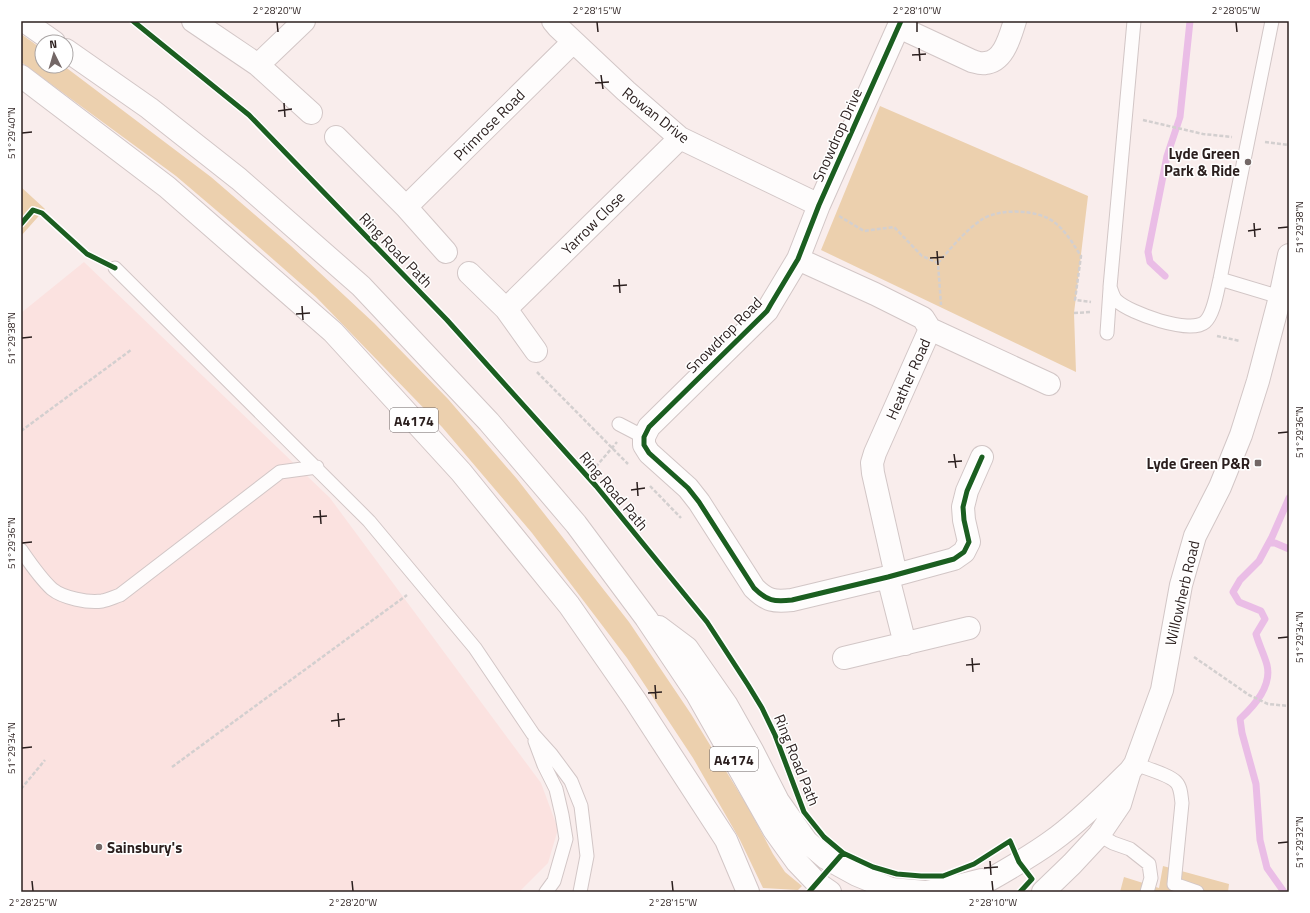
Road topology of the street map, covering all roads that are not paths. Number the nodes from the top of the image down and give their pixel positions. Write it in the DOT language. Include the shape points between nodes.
graph roads {
  1 [pos="24,21"];
  2 [pos="194,21"];
  3 [pos="304,21"];
  4 [pos="1015,21"];
  5 [pos="1134,21"];
  6 [pos="1272,21"];
  7 [pos="558,23"];
  8 [pos="900,24"];
  9 [pos="43,34"];
  10 [pos="573,42"];
  11 [pos="74,56"];
  12 [pos="258,65"];
  13 [pos="21,76"];
  14 [pos="311,113"];
  15 [pos="336,137"];
  16 [pos="680,138"];
  17 [pos="819,205"];
  18 [pos="406,207"];
  19 [pos="446,252"];
  20 [pos="1289,255"];
  21 [pos="798,259"];
  22 [pos="115,268"];
  23 [pos="469,273"];
  24 [pos="1220,279"];
  25 [pos="1110,287"];
  26 [pos="1280,297"];
  27 [pos="506,309"];
  28 [pos="937,332"];
  29 [pos="1107,333"];
  30 [pos="536,361"];
  31 [pos="1049,384"];
  32 [pos="982,457"];
  33 [pos="316,467"];
  34 [pos="21,550"];
  35 [pos="892,576"];
  36 [pos="646,618"];
  37 [pos="968,628"];
  38 [pos="905,644"];
  39 [pos="844,658"];
  40 [pos="533,734"];
  41 [pos="1133,768"];
  42 [pos="1099,835"];
  43 [pos="995,877"];
  44 [pos="546,892"];
  45 [pos="580,892"];
  46 [pos="748,892"];
  47 [pos="830,892"];
  48 [pos="926,892"];
  49 [pos="968,892"];
  50 [pos="1043,892"];
  51 [pos="1147,892"];
  52 [pos="1197,892"];
  1 -- 9 [label="main road"];
  2 -- 12 [label="main road"];
  3 -- 12 [label="main road"];
  4 -- 8 [label="main road" via="1004,51 985,63 972,61"];
  5 -- 25 [label="lane"];
  6 -- 24 [label="lane"];
  7 -- 10 [label="main road, Rowan Drive"];
  8 -- 17 [label="main road, Snowdrop Drive"];
  10 -- 16 [label="main road, Rowan Drive"];
  10 -- 18 [label="main road, Primrose Road"];
  11 -- 36 [label="main road, A4174" via="149,108 239,179 361,286 489,422 576,524"];
  12 -- 14 [label="main road"];
  13 -- 46 [label="main road, A4174" via="167,186 333,332 461,472 569,605 635,700 726,840"];
  15 -- 18 [label="main road"];
  16 -- 17 [label="main road, Rowan Drive"];
  16 -- 27 [label="main road, Yarrow Close"];
  17 -- 21 [label="main road, Snowdrop Drive"];
  18 -- 19 [label="main road"];
  20 -- 26 [label="main road, Willowherb Road"];
  21 -- 28 [label="main road, Heather Road" via="923,318"];
  21 -- 35 [label="main road, Snowdrop Road" via="767,312 649,427 630,430 649,453 688,488 761,595 770,600 792,600"];
  22 -- 33 [label="lane"];
  23 -- 27 [label="main road"];
  24 -- 25 [label="lane" via="1210,316 1204,323 1195,327 1172,325 1126,308 1115,299"];
  24 -- 26 [label="lane"];
  25 -- 29 [label="lane"];
  26 -- 41 [label="main road, Willowherb Road" via="1241,435 1220,487 1195,536 1181,585 1162,690"];
  27 -- 30 [label="main road"];
  28 -- 31 [label="main road"];
  28 -- 35 [label="main road, Heather Road" via="872,463"];
  32 -- 35 [label="main road" via="967,490 963,507 969,542 964,552 954,559"];
  33 -- 34 [label="lane" via="280,472 120,595 103,601 87,602 53,590"];
  33 -- 40 [label="lane" via="369,521 475,648"];
  35 -- 38 [label="main road, Heather Road"];
  36 -- 47 [label="main road, A4174" via="697,694 774,830 797,862 817,883"];
  36 -- 48 [label="main road" via="687,648 726,704 778,801 807,842 826,858 857,875 891,889"];
  37 -- 38 [label="main road"];
  38 -- 39 [label="main road"];
  40 -- 44 [label="lane" via="556,789 566,840 554,881"];
  40 -- 45 [label="lane" via="571,782 581,806 587,856"];
  41 -- 42 [label="main road, Willowherb Road" via="1120,804"];
  41 -- 43 [label="main road, Willowherb Road" via="1053,841"];
  41 -- 52 [label="lane" via="1172,778 1177,783 1182,803 1174,884"];
  42 -- 50 [label="main road, Willowherb Road"];
  42 -- 51 [label="lane" via="1130,849 1149,864 1151,878"];
  43 -- 48 [label="main road"];
  43 -- 49 [label="main road, Willowherb Road"];
}
